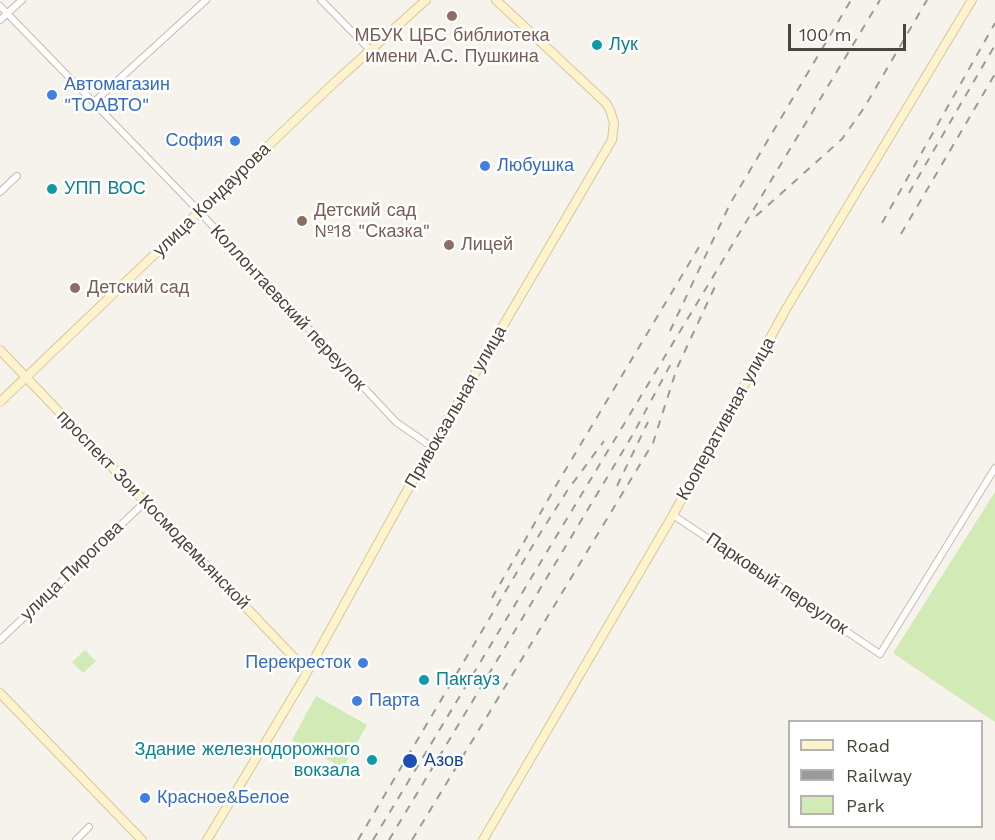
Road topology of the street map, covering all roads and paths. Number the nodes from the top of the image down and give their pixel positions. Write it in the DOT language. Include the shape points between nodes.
graph roads {
  1 [pos="22,0"];
  2 [pos="206,0"];
  3 [pos="321,0"];
  4 [pos="426,0"];
  5 [pos="496,0"];
  6 [pos="972,0"];
  7 [pos="0,6"];
  8 [pos="7,14"];
  9 [pos="0,20"];
  10 [pos="370,50"];
  11 [pos="94,102"];
  12 [pos="17,176"];
  13 [pos="0,192"];
  14 [pos="199,212"];
  15 [pos="0,350"];
  16 [pos="26,378"];
  17 [pos="0,402"];
  18 [pos="432,447"];
  19 [pos="995,468"];
  20 [pos="145,502"];
  21 [pos="673,515"];
  22 [pos="0,640"];
  23 [pos="308,670"];
  24 [pos="0,693"];
  25 [pos="89,827"];
  26 [pos="76,840"];
  27 [pos="142,840"];
  28 [pos="207,840"];
  29 [pos="483,840"];
  1 -- 8 [label="street"];
  2 -- 11 [label="street"];
  3 -- 10 [label="street"];
  4 -- 10 [label="street, улица Кондаурова"];
  5 -- 18 [label="street, Привокзальная улица" via="606,103 615,132"];
  6 -- 21 [label="street, Кооперативная улица" via="786,309"];
  7 -- 8 [label="street, Коллонтаевский переулок"];
  8 -- 9 [label="street"];
  8 -- 11 [label="street, Коллонтаевский переулок"];
  10 -- 14 [label="street, улица Кондаурова"];
  11 -- 14 [label="street, Коллонтаевский переулок"];
  12 -- 13 [label="street"];
  14 -- 16 [label="street, улица Кондаурова"];
  14 -- 18 [label="street, Коллонтаевский переулок" via="396,422"];
  15 -- 16 [label="street, проспект Зои Космодемьянской"];
  16 -- 17 [label="street, улица Кондаурова"];
  16 -- 20 [label="street, проспект Зои Космодемьянской"];
  18 -- 23 [label="street, Привокзальная улица"];
  19 -- 21 [label="street, Парковый переулок" via="880,654"];
  20 -- 22 [label="street, улица Пирогова"];
  20 -- 23 [label="street, проспект Зои Космодемьянской"];
  21 -- 29 [label="street, Кооперативная улица"];
  23 -- 28 [label="street, Привокзальная улица"];
  24 -- 27 [label="street"];
  25 -- 26 [label="street"];
}
